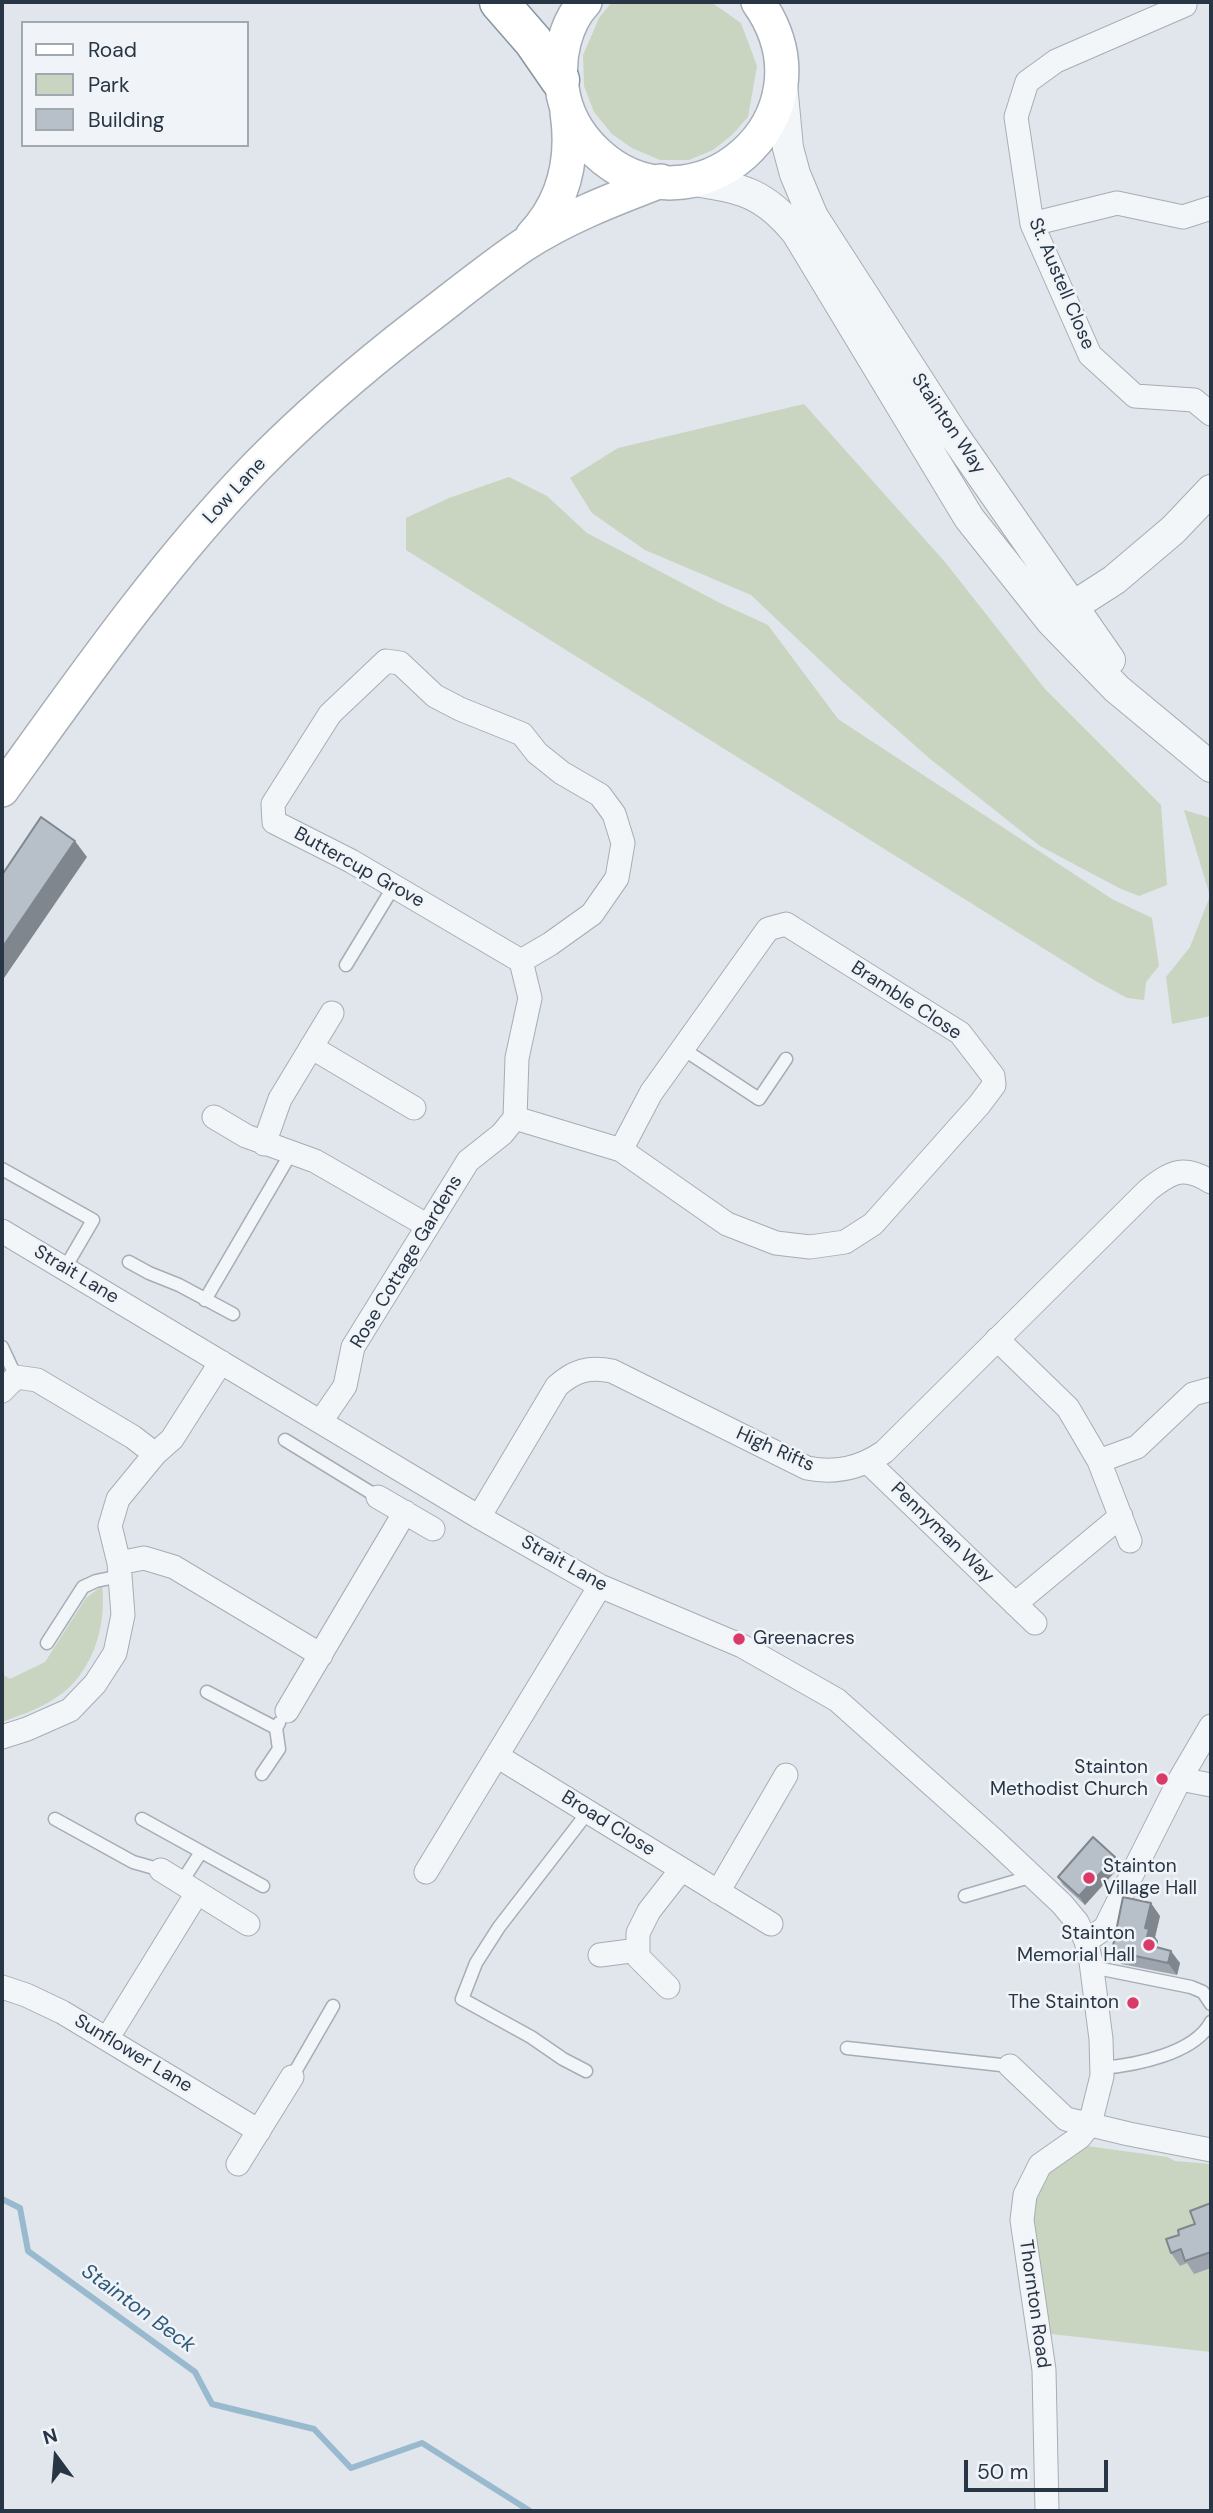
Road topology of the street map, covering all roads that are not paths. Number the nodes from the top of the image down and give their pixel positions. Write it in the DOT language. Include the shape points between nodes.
graph roads {
  1 [pos="499,2"];
  2 [pos="585,2"];
  3 [pos="758,2"];
  4 [pos="1186,3"];
  5 [pos="782,84"];
  6 [pos="564,94"];
  7 [pos="675,181"];
  8 [pos="1211,208"];
  9 [pos="1031,223"];
  10 [pos="523,246"];
  11 [pos="1211,414"];
  12 [pos="1211,490"];
  13 [pos="1062,614"];
  14 [pos="1211,767"];
  15 [pos="2,790"];
  16 [pos="394,886"];
  17 [pos="521,961"];
  18 [pos="346,965"];
  19 [pos="332,1013"];
  20 [pos="311,1047"];
  21 [pos="683,1049"];
  22 [pos="786,1059"];
  23 [pos="414,1108"];
  24 [pos="214,1118"];
  25 [pos="515,1118"];
  26 [pos="264,1143"];
  27 [pos="621,1150"];
  28 [pos="291,1153"];
  29 [pos="2,1169"];
  30 [pos="1211,1182"];
  31 [pos="428,1226"];
  32 [pos="2,1231"];
  33 [pos="129,1262"];
  34 [pos="65,1268"];
  35 [pos="205,1300"];
  36 [pos="233,1314"];
  37 [pos="997,1339"];
  38 [pos="2,1347"];
  39 [pos="221,1362"];
  40 [pos="9,1384"];
  41 [pos="1211,1389"];
  42 [pos="321,1421"];
  43 [pos="285,1440"];
  44 [pos="155,1454"];
  45 [pos="1099,1461"];
  46 [pos="869,1463"];
  47 [pos="379,1497"];
  48 [pos="405,1511"];
  49 [pos="1121,1516"];
  50 [pos="480,1517"];
  51 [pos="433,1529"];
  52 [pos="1130,1541"];
  53 [pos="119,1570"];
  54 [pos="600,1586"];
  55 [pos="1015,1604"];
  56 [pos="1035,1623"];
  57 [pos="47,1643"];
  58 [pos="321,1655"];
  59 [pos="207,1692"];
  60 [pos="281,1720"];
  61 [pos="1211,1726"];
  62 [pos="2,1737"];
  63 [pos="497,1756"];
  64 [pos="262,1774"];
  65 [pos="786,1775"];
  66 [pos="1180,1779"];
  67 [pos="1211,1785"];
  68 [pos="589,1812"];
  69 [pos="55,1819"];
  70 [pos="142,1819"];
  71 [pos="201,1852"];
  72 [pos="161,1870"];
  73 [pos="681,1870"];
  74 [pos="426,1872"];
  75 [pos="1032,1876"];
  76 [pos="264,1886"];
  77 [pos="189,1888"];
  78 [pos="718,1892"];
  79 [pos="965,1896"];
  80 [pos="248,1924"];
  81 [pos="771,1924"];
  82 [pos="1086,1941"];
  83 [pos="638,1950"];
  84 [pos="600,1955"];
  85 [pos="1092,1967"];
  86 [pos="2,1987"];
  87 [pos="668,1987"];
  88 [pos="1211,2001"];
  89 [pos="333,2006"];
  90 [pos="1211,2022"];
  91 [pos="107,2039"];
  92 [pos="848,2048"];
  93 [pos="1010,2066"];
  94 [pos="1102,2068"];
  95 [pos="586,2071"];
  96 [pos="292,2077"];
  97 [pos="1090,2124"];
  98 [pos="259,2131"];
  99 [pos="1211,2150"];
  100 [pos="238,2164"];
  101 [pos="1047,2500"];
  1 -- 6 [label="highway" via="533,41"];
  2 -- 6 [label="main road, Low Lane" via="568,29 561,54"];
  3 -- 5 [label="main road" via="778,38"];
  4 -- 9 [label="street, St. Austell Close" via="1056,61 1027,82 1016,117"];
  5 -- 7 [label="main road, Low Lane" via="769,123 751,147 727,167"];
  5 -- 13 [label="street, Stainton Way" via="794,174 813,217"];
  6 -- 7 [label="main road" via="576,127 603,158 640,177"];
  6 -- 10 [label="main road, Low Lane" via="571,138 568,168 544,224"];
  7 -- 10 [label="main road, Low Lane" via="590,210"];
  7 -- 13 [label="street, Stainton Way" via="745,191 780,212 969,518"];
  8 -- 9 [label="street" via="1183,217 1117,204"];
  9 -- 11 [label="street, St. Austell Close" via="1090,355 1135,396 1194,400"];
  10 -- 15 [label="main road, Low Lane" via="375,358 257,466 191,538"];
  12 -- 13 [label="street" via="1114,580"];
  13 -- 14 [label="street, Stainton Way" via="1099,646 1172,736"];
  16 -- 17 [label="street, Buttercup Grove"];
  16 -- 17 [label="street, Buttercup Grove" via="274,822 273,804 330,714 386,660 400,663 435,696 522,734 562,773 600,795 614,814 623,843 617,878 593,914"];
  16 -- 18 [label="lane"];
  17 -- 25 [label="street" via="530,998 517,1058"];
  19 -- 20 [label="street"];
  20 -- 23 [label="street"];
  20 -- 26 [label="street" via="280,1099"];
  21 -- 22 [label="lane" via="759,1099"];
  21 -- 27 [label="street, Bramble Close" via="651,1093"];
  21 -- 27 [label="street, Bramble Close" via="768,929 786,924 960,1033 993,1076 993,1085 873,1224 845,1242 810,1247 776,1244 727,1224"];
  24 -- 26 [label="street"];
  25 -- 27 [label="street, Bramble Close"];
  25 -- 31 [label="street, Rose Cottage Gardens" via="468,1160"];
  26 -- 28 [label="street"];
  28 -- 31 [label="street" via="316,1161"];
  28 -- 35 [label="lane"];
  29 -- 34 [label="lane" via="93,1220"];
  30 -- 37 [label="street, High Rifts" via="1182,1171 1147,1190"];
  31 -- 42 [label="street, Rose Cottage Gardens" via="352,1347 345,1386"];
  32 -- 34 [label="street, Strait Lane"];
  33 -- 35 [label="lane"];
  34 -- 39 [label="street, Strait Lane"];
  35 -- 36 [label="lane"];
  37 -- 45 [label="street" via="1068,1408"];
  37 -- 46 [label="street, High Rifts"];
  38 -- 40 [label="lane"];
  39 -- 42 [label="street, Strait Lane"];
  39 -- 44 [label="street" via="172,1439"];
  40 -- 44 [label="street" via="37,1380"];
  41 -- 45 [label="street" via="1193,1394 1137,1447"];
  42 -- 50 [label="street, Strait Lane"];
  43 -- 47 [label="lane"];
  44 -- 53 [label="street" via="118,1499 110,1526"];
  45 -- 49 [label="street"];
  46 -- 50 [label="street, High Rifts" via="825,1472 807,1468 612,1371 590,1368 557,1386"];
  46 -- 55 [label="street, Pennyman Way"];
  47 -- 48 [label="street"];
  48 -- 51 [label="street"];
  48 -- 58 [label="street"];
  49 -- 52 [label="street"];
  49 -- 55 [label="street"];
  50 -- 54 [label="street, Strait Lane"];
  53 -- 57 [label="lane" via="83,1587"];
  53 -- 58 [label="street" via="144,1558 174,1567"];
  53 -- 62 [label="street" via="123,1615 115,1653 95,1684 69,1710"];
  54 -- 63 [label="street"];
  54 -- 75 [label="street, Strait Lane" via="742,1646 837,1700"];
  55 -- 56 [label="street, Pennyman Way"];
  58 -- 60 [label="street"];
  59 -- 60 [label="lane"];
  60 -- 64 [label="lane" via="279,1749"];
  61 -- 66 [label="street"];
  63 -- 68 [label="street, Broad Close"];
  63 -- 74 [label="street"];
  65 -- 78 [label="street"];
  66 -- 67 [label="street"];
  66 -- 82 [label="street" via="1105,1928"];
  68 -- 73 [label="street, Broad Close"];
  68 -- 95 [label="lane" via="499,1927 476,1963 462,1999"];
  69 -- 72 [label="lane" via="133,1862"];
  70 -- 71 [label="lane"];
  71 -- 76 [label="lane"];
  71 -- 77 [label="lane"];
  72 -- 77 [label="street"];
  73 -- 78 [label="street, Broad Close"];
  73 -- 83 [label="street" via="649,1911 638,1933"];
  75 -- 79 [label="lane"];
  75 -- 82 [label="street, Strait Lane" via="1062,1903"];
  77 -- 80 [label="street"];
  77 -- 91 [label="street"];
  78 -- 81 [label="street, Broad Close"];
  82 -- 85 [label="street, Strait Lane"];
  83 -- 84 [label="street"];
  83 -- 87 [label="street" via="638,1956"];
  85 -- 88 [label="lane" via="1191,1987"];
  85 -- 94 [label="street, Strait Lane"];
  86 -- 91 [label="street, Sunflower Lane" via="62,2012"];
  89 -- 96 [label="lane"];
  90 -- 94 [label="lane" via="1186,2046 1147,2062"];
  91 -- 98 [label="street, Sunflower Lane"];
  92 -- 93 [label="lane"];
  93 -- 97 [label="street" via="1066,2119"];
  94 -- 97 [label="street, Strait Lane"];
  96 -- 98 [label="street"];
  97 -- 99 [label="street"];
  97 -- 101 [label="street, Thornton Road" via="1080,2137 1040,2165 1026,2195 1022,2220 1044,2370"];
  98 -- 100 [label="street"];
}
